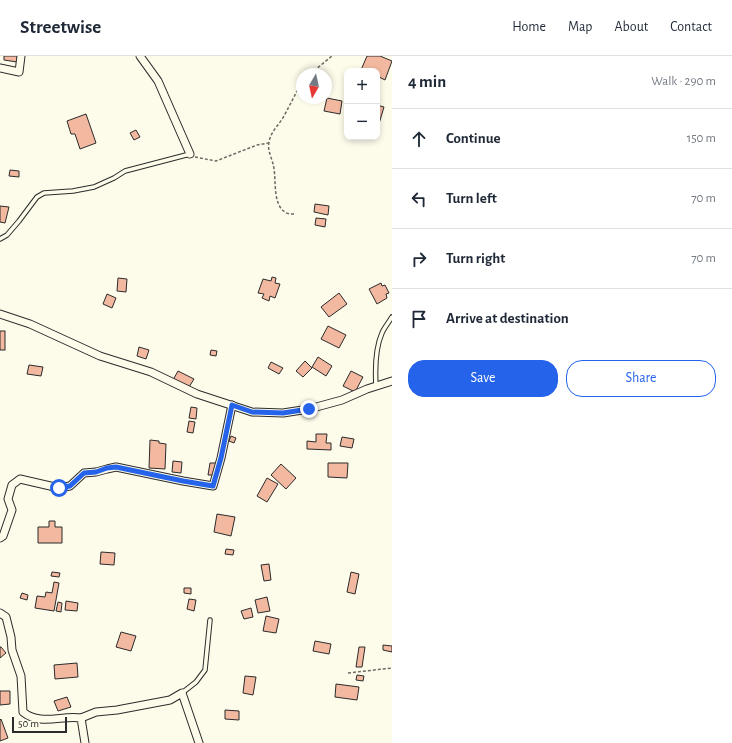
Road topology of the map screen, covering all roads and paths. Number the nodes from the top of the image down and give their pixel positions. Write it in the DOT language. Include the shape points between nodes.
graph roads {
  1 [pos="21,56"];
  2 [pos="140,56"];
  3 [pos="332,56"];
  4 [pos="0,68"];
  5 [pos="317,68"];
  6 [pos="296,93"];
  7 [pos="269,143"];
  8 [pos="190,154"];
  9 [pos="294,214"];
  10 [pos="0,239"];
  11 [pos="0,314"];
  12 [pos="392,317"];
  13 [pos="392,381"];
  14 [pos="376,386"];
  15 [pos="232,405"];
  16 [pos="0,538"];
  17 [pos="0,612"];
  18 [pos="210,620"];
  19 [pos="392,668"];
  20 [pos="348,673"];
  21 [pos="182,693"];
  22 [pos="81,718"];
  23 [pos="85,743"];
  24 [pos="199,743"];
  1 -- 4 [label="street" via="19,72"];
  2 -- 8 [label="street" via="158,81"];
  3 -- 5 [label="path"];
  6 -- 7 [label="path"];
  7 -- 8 [label="path" via="216,161"];
  7 -- 9 [label="path" via="277,199 285,212"];
  8 -- 10 [label="lane" via="125,171 94,187 44,193 37,197 7,235"];
  11 -- 15 [label="street" via="30,324 100,356 151,372 197,394"];
  12 -- 14 [label="lane" via="382,333 378,346"];
  13 -- 14 [label="street"];
  14 -- 15 [label="street" via="342,400 283,413 252,412"];
  15 -- 16 [label="street" via="213,486 116,467 84,473 70,486 59,488 20,479 12,486 8,499 12,510"];
  17 -- 22 [label="street" via="6,617 12,650 21,676 23,712 29,717 54,720"];
  18 -- 21 [label="lane" via="205,670 196,682"];
  19 -- 20 [label="path"];
  21 -- 22 [label="street" via="170,700 96,712"];
  21 -- 24 [label="street"];
  22 -- 23 [label="street"];
}
